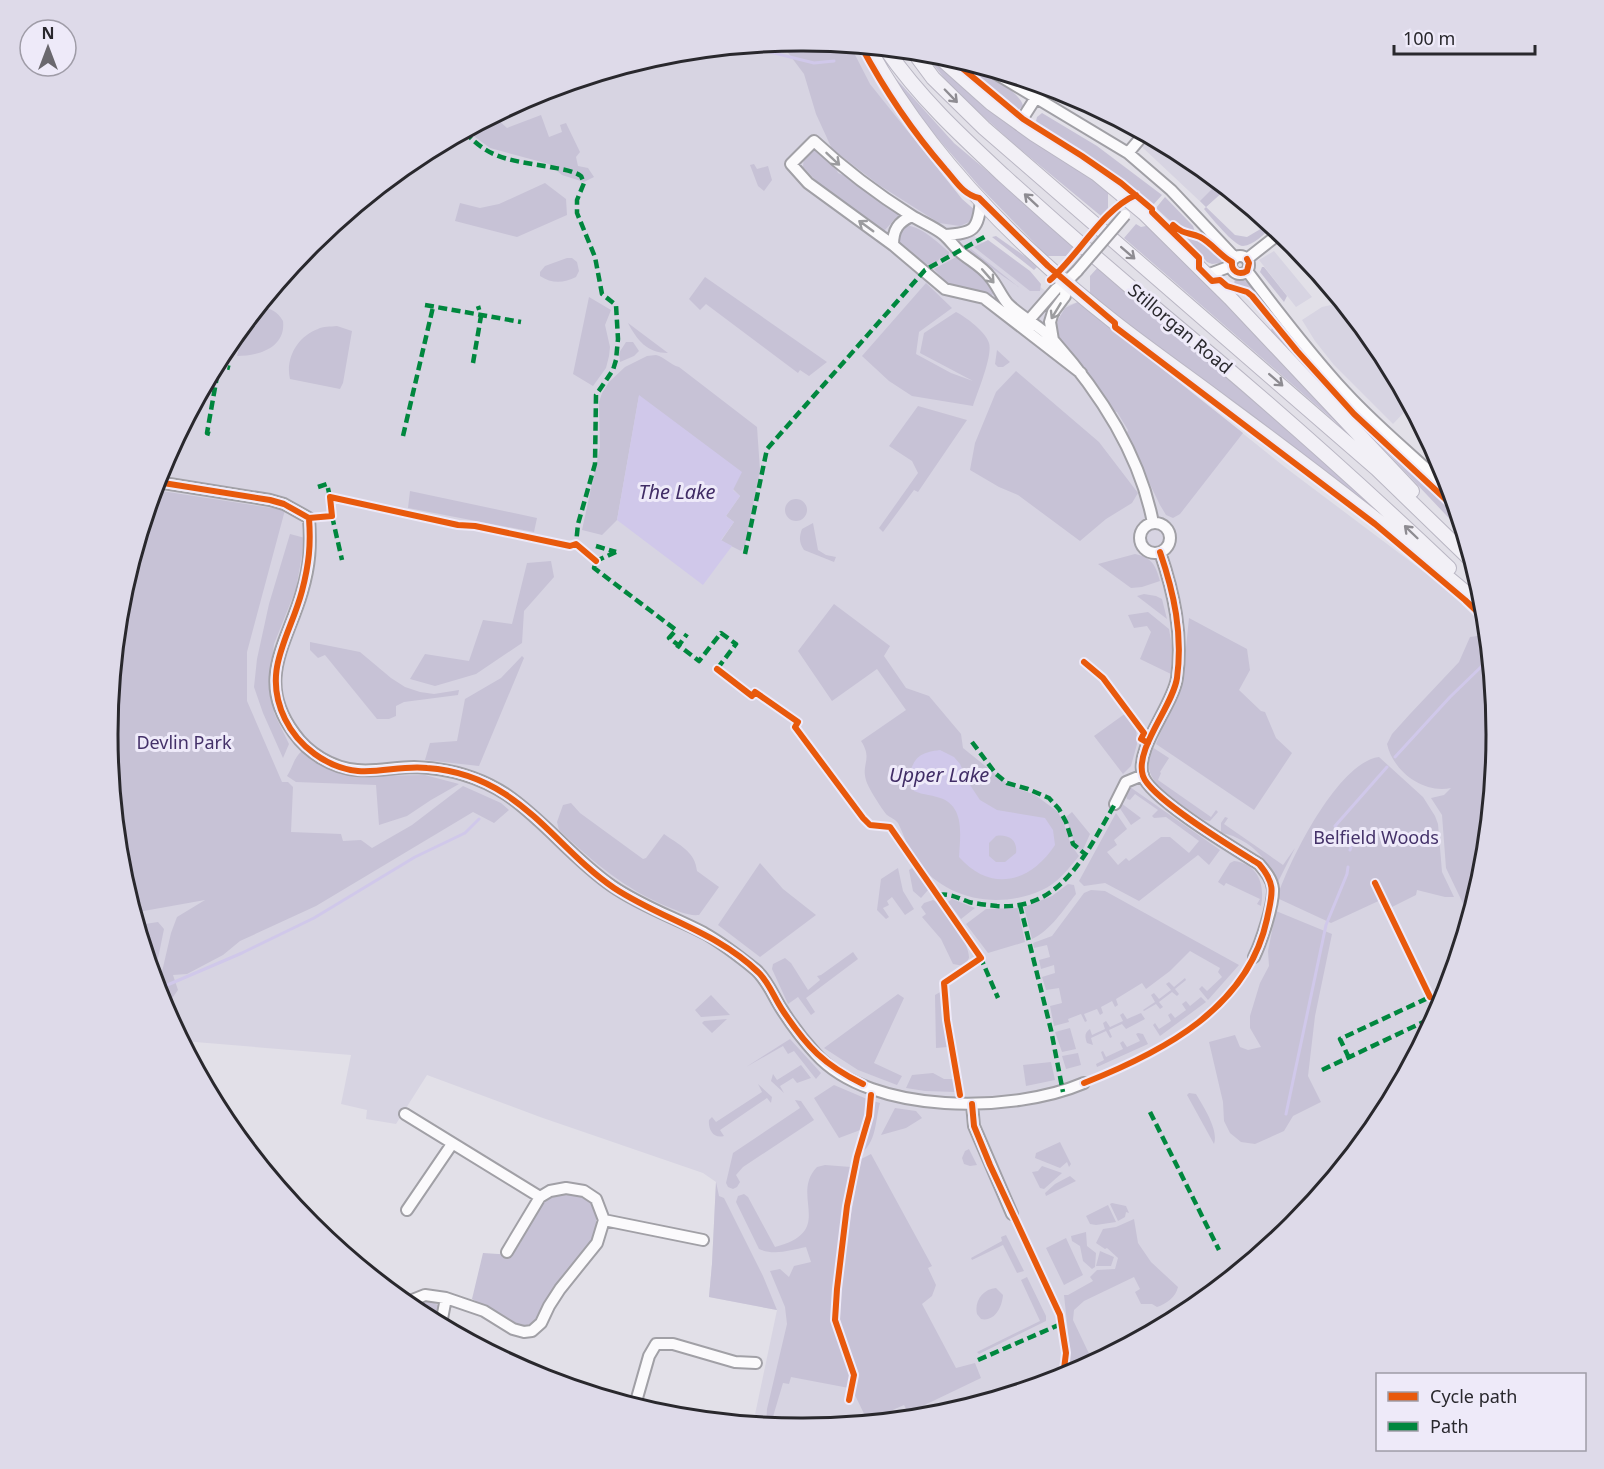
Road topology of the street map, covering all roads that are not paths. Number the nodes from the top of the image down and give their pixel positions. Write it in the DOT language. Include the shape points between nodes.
graph roads {
  1 [pos="873,55"];
  2 [pos="892,57"];
  3 [pos="921,62"];
  4 [pos="951,68"];
  5 [pos="1011,84"];
  6 [pos="1035,99"];
  7 [pos="1019,124"];
  8 [pos="1139,140"];
  9 [pos="1128,153"];
  10 [pos="981,201"];
  11 [pos="1130,210"];
  12 [pos="912,216"];
  13 [pos="944,235"];
  14 [pos="1272,239"];
  15 [pos="893,245"];
  16 [pos="1238,261"];
  17 [pos="1246,271"];
  18 [pos="1207,275"];
  19 [pos="1066,282"];
  20 [pos="1029,320"];
  21 [pos="1028,333"];
  22 [pos="1053,340"];
  23 [pos="1080,373"];
  24 [pos="1434,476"];
  25 [pos="167,484"];
  26 [pos="1153,523"];
  27 [pos="1456,538"];
  28 [pos="1459,549"];
  29 [pos="1160,552"];
  30 [pos="1469,587"];
  31 [pos="1471,597"];
  32 [pos="1143,775"];
  33 [pos="1115,804"];
  34 [pos="1254,957"];
  35 [pos="1084,1083"];
  36 [pos="972,1104"];
  37 [pos="405,1114"];
  38 [pos="452,1144"];
  39 [pos="540,1197"];
  40 [pos="407,1210"];
  41 [pos="1012,1214"];
  42 [pos="603,1220"];
  43 [pos="703,1240"];
  44 [pos="507,1252"];
  45 [pos="446,1298"];
  46 [pos="416,1299"];
  47 [pos="443,1315"];
  48 [pos="756,1363"];
  49 [pos="637,1398"];
  1 -- 10 [label="main road" via="903,106"];
  30 -- 2 [label="main road, Stillorgan Road, one-way" via="1374,496 1074,240 972,147 913,86"];
  3 -- 28 [label="main road, Stillorgan Road, one-way" via="984,128 1377,469"];
  4 -- 7 [label="main road"];
  5 -- 6 [label="street"];
  6 -- 7 [label="street"];
  6 -- 9 [label="street"];
  7 -- 11 [label="main road" via="1097,174"];
  8 -- 9 [label="street"];
  9 -- 16 [label="street" via="1171,190"];
  10 -- 13 [label="street" via="979,222 973,230"];
  10 -- 19 [label="main road"];
  11 -- 18 [label="main road"];
  11 -- 19 [label="street, bridge"];
  12 -- 13 [label="street"];
  12 -- 15 [label="street" via="901,221 893,233"];
  15 -- 12 [label="street, one-way" via="808,183 791,164 814,141 842,167"];
  13 -- 20 [label="street, one-way" via="985,271 1008,303"];
  14 -- 16 [label="street"];
  15 -- 21 [label="street" via="945,289 984,298"];
  16 -- 17 [label="street" via="1249,266"];
  16 -- 17 [label="street" via="1234,271"];
  16 -- 18 [label="street"];
  17 -- 24 [label="street" via="1321,366"];
  18 -- 27 [label="main road"];
  19 -- 20 [label="street"];
  19 -- 22 [label="street, one-way" via="1065,297 1050,322"];
  19 -- 31 [label="main road" via="1115,323 1364,508"];
  20 -- 21 [label="street"];
  20 -- 22 [label="street"];
  21 -- 23 [label="street"];
  22 -- 23 [label="street"];
  23 -- 26 [label="street" via="1118,430 1135,464"];
  25 -- 36 [label="street" via="270,500 309,518 311,552 275,674 277,698 285,719 307,748 329,762 357,771 428,768 493,786 517,802 609,884 709,936 758,972 798,1032 818,1057 838,1072 894,1096"];
  26 -- 29 [label="street" via="1168,532 1169,542"];
  26 -- 29 [label="street" via="1142,531 1140,540 1147,550"];
  29 -- 32 [label="street" via="1178,620 1177,679 1143,754"];
  32 -- 33 [label="street" via="1126,782"];
  32 -- 34 [label="street" via="1154,793 1259,864 1268,875 1273,889 1262,943"];
  35 -- 36 [label="street" via="1043,1096"];
  36 -- 41 [label="street" via="974,1125"];
  37 -- 38 [label="street"];
  38 -- 39 [label="street"];
  38 -- 40 [label="street"];
  39 -- 42 [label="street" via="566,1188 584,1191 596,1199"];
  39 -- 44 [label="street"];
  42 -- 43 [label="street"];
  42 -- 45 [label="street" via="597,1243 532,1331 513,1329 484,1311"];
  45 -- 46 [label="street" via="425,1295"];
  45 -- 47 [label="street"];
  48 -- 49 [label="street" via="656,1344"];
}
